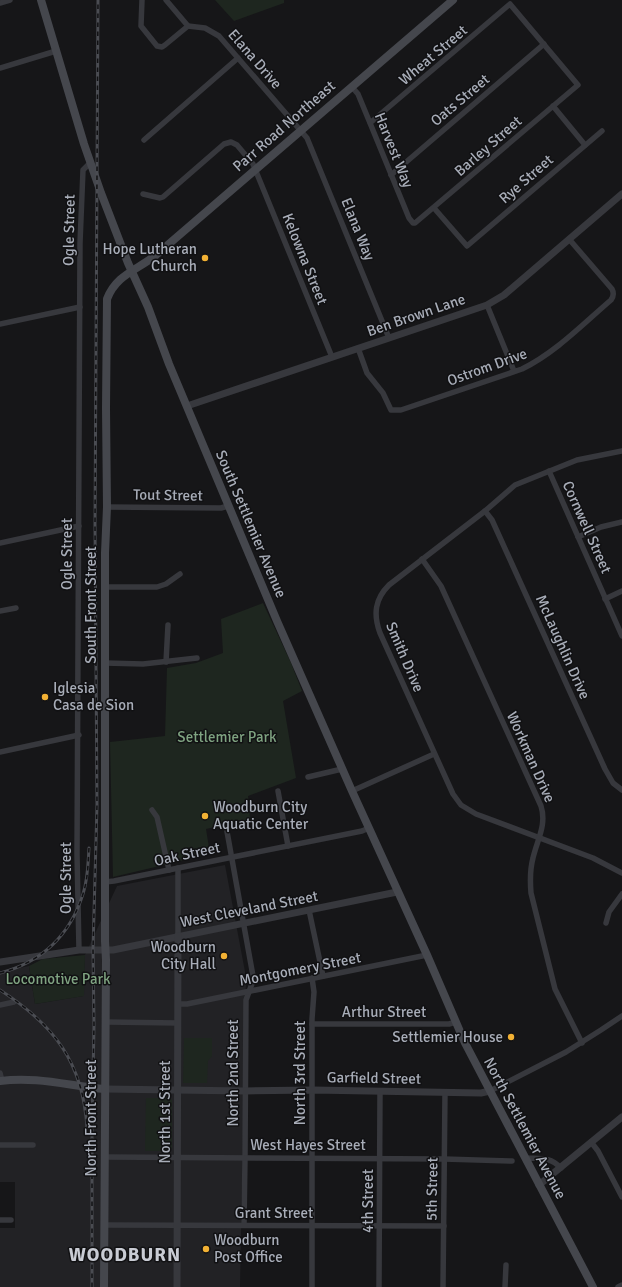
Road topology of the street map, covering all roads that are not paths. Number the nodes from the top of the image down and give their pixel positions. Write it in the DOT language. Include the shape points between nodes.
graph roads {
  1 [pos="10,0"];
  2 [pos="41,0"];
  3 [pos="142,0"];
  4 [pos="166,0"];
  5 [pos="453,0"];
  6 [pos="0,3"];
  7 [pos="188,26"];
  8 [pos="544,44"];
  9 [pos="56,51"];
  10 [pos="238,58"];
  11 [pos="0,68"];
  12 [pos="352,87"];
  13 [pos="553,106"];
  14 [pos="370,123"];
  15 [pos="300,130"];
  16 [pos="602,131"];
  17 [pos="144,140"];
  18 [pos="585,145"];
  19 [pos="90,163"];
  20 [pos="255,169"];
  21 [pos="391,175"];
  22 [pos="143,194"];
  23 [pos="622,194"];
  24 [pos="434,208"];
  25 [pos="413,223"];
  26 [pos="569,239"];
  27 [pos="132,271"];
  28 [pos="487,305"];
  29 [pos="80,307"];
  30 [pos="0,324"];
  31 [pos="389,338"];
  32 [pos="358,348"];
  33 [pos="332,357"];
  34 [pos="514,371"];
  35 [pos="187,406"];
  36 [pos="622,451"];
  37 [pos="549,471"];
  38 [pos="107,506"];
  39 [pos="228,506"];
  40 [pos="485,511"];
  41 [pos="622,522"];
  42 [pos="79,526"];
  43 [pos="578,537"];
  44 [pos="0,543"];
  45 [pos="422,559"];
  46 [pos="180,574"];
  47 [pos="105,587"];
  48 [pos="622,591"];
  49 [pos="605,599"];
  50 [pos="16,608"];
  51 [pos="0,611"];
  52 [pos="168,625"];
  53 [pos="622,636"];
  54 [pos="197,658"];
  55 [pos="166,662"];
  56 [pos="105,663"];
  57 [pos="78,735"];
  58 [pos="0,752"];
  59 [pos="434,754"];
  60 [pos="342,770"];
  61 [pos="308,777"];
  62 [pos="622,790"];
  63 [pos="278,791"];
  64 [pos="352,791"];
  65 [pos="152,810"];
  66 [pos="226,826"];
  67 [pos="369,828"];
  68 [pos="539,838"];
  69 [pos="288,846"];
  70 [pos="231,857"];
  71 [pos="178,868"];
  72 [pos="169,870"];
  73 [pos="622,873"];
  74 [pos="105,882"];
  75 [pos="398,892"];
  76 [pos="622,894"];
  77 [pos="309,910"];
  78 [pos="244,923"];
  79 [pos="606,923"];
  80 [pos="178,936"];
  81 [pos="79,950"];
  82 [pos="105,950"];
  83 [pos="427,956"];
  84 [pos="0,962"];
  85 [pos="323,976"];
  86 [pos="312,978"];
  87 [pos="248,991"];
  88 [pos="14,1002"];
  89 [pos="178,1004"];
  90 [pos="0,1005"];
  91 [pos="622,1016"];
  92 [pos="106,1022"];
  93 [pos="456,1022"];
  94 [pos="178,1023"];
  95 [pos="312,1024"];
  96 [pos="582,1043"];
  97 [pos="1,1078"];
  98 [pos="105,1089"];
  99 [pos="178,1090"];
  100 [pos="313,1090"];
  101 [pos="246,1091"];
  102 [pos="380,1091"];
  103 [pos="490,1091"];
  104 [pos="445,1092"];
  105 [pos="622,1117"];
  106 [pos="591,1142"];
  107 [pos="0,1145"];
  108 [pos="33,1145"];
  109 [pos="105,1157"];
  110 [pos="178,1158"];
  111 [pos="245,1158"];
  112 [pos="312,1158"];
  113 [pos="380,1158"];
  114 [pos="526,1158"];
  115 [pos="444,1159"];
  116 [pos="512,1161"];
  117 [pos="562,1168"];
  118 [pos="539,1186"];
  119 [pos="622,1197"];
  120 [pos="0,1220"];
  121 [pos="11,1220"];
  122 [pos="104,1225"];
  123 [pos="178,1225"];
  124 [pos="244,1225"];
  125 [pos="312,1226"];
  126 [pos="380,1226"];
  127 [pos="444,1226"];
  128 [pos="506,1266"];
  129 [pos="622,1285"];
  130 [pos="104,1287"];
  131 [pos="177,1287"];
  132 [pos="312,1287"];
  133 [pos="379,1287"];
  134 [pos="443,1287"];
  135 [pos="505,1287"];
  136 [pos="594,1287"];
  137 [pos="618,1287"];
  1 -- 6 [label="street"];
  2 -- 9 [label="main road, South Settlemier Avenue"];
  3 -- 7 [label="street" via="141,26 157,46 162,46"];
  4 -- 7 [label="street"];
  5 -- 12 [label="main road, Parr Road Northeast"];
  7 -- 10 [label="street, Elana Drive" via="205,28 215,33"];
  8 -- 13 [label="street, Barley Street" via="578,85"];
  8 -- 14 [label="street, Wheat Street" via="510,4"];
  8 -- 21 [label="street, Oats Street"];
  9 -- 11 [label="street"];
  9 -- 19 [label="main road, South Settlemier Avenue"];
  10 -- 15 [label="street, Elana Drive"];
  10 -- 17 [label="street"];
  12 -- 14 [label="street, Harvest Way" via="358,94"];
  12 -- 15 [label="main road, Parr Road Northeast"];
  13 -- 18 [label="street"];
  13 -- 24 [label="street, Barley Street"];
  14 -- 21 [label="street, Harvest Way"];
  15 -- 20 [label="main road, Parr Road Northeast"];
  15 -- 31 [label="street, Elana Way" via="308,141"];
  16 -- 18 [label="street, Rye Street"];
  18 -- 24 [label="street, Rye Street" via="467,246"];
  19 -- 27 [label="main road, South Settlemier Avenue"];
  19 -- 29 [label="street, Ogle Street" via="83,170"];
  20 -- 22 [label="street, Kelowna Street" via="237,145 228,143 163,197"];
  20 -- 27 [label="main road, Parr Road Northeast" via="156,255"];
  20 -- 33 [label="street, Kelowna Street"];
  21 -- 25 [label="street, Harvest Way"];
  23 -- 26 [label="street, Ben Brown Lane"];
  24 -- 25 [label="street, Barley Street" via="418,222"];
  26 -- 28 [label="street, Ben Brown Lane" via="504,295"];
  26 -- 34 [label="street, Ostrom Drive" via="614,293 611,300 555,348 534,363"];
  27 -- 35 [label="main road, South Settlemier Avenue"];
  27 -- 38 [label="main road, South Front Street" via="115,284 109,293 106,306"];
  28 -- 31 [label="street, Ben Brown Lane"];
  28 -- 34 [label="street"];
  29 -- 30 [label="street"];
  29 -- 42 [label="street, Ogle Street"];
  31 -- 32 [label="street, Ben Brown Lane"];
  32 -- 33 [label="street, Ben Brown Lane"];
  32 -- 34 [label="street, Ostrom Drive" via="367,373 383,393 391,410 401,410"];
  33 -- 35 [label="street, Ben Brown Lane"];
  35 -- 39 [label="main road, South Settlemier Avenue"];
  36 -- 37 [label="street, Smith Drive" via="577,460"];
  37 -- 40 [label="street, Smith Drive" via="515,486"];
  37 -- 43 [label="street, Cornwell Street"];
  38 -- 39 [label="street, Tout Street"];
  38 -- 47 [label="main road, South Front Street"];
  39 -- 60 [label="main road, South Settlemier Avenue"];
  40 -- 45 [label="street, Smith Drive"];
  40 -- 62 [label="street, McLaughlin Drive" via="491,518 605,770 613,783"];
  41 -- 43 [label="street" via="601,527"];
  42 -- 44 [label="street"];
  42 -- 57 [label="street, Ogle Street"];
  43 -- 49 [label="street, Cornwell Street"];
  45 -- 59 [label="street, Smith Drive" via="385,589 377,604 375,616 380,633"];
  45 -- 68 [label="street, Workman Drive" via="441,586 541,806 544,818"];
  46 -- 47 [label="street" via="157,587"];
  47 -- 56 [label="main road, South Front Street"];
  48 -- 49 [label="street"];
  49 -- 53 [label="street, Cornwell Street"];
  50 -- 51 [label="street"];
  52 -- 55 [label="street"];
  54 -- 55 [label="street"];
  55 -- 56 [label="street"];
  56 -- 74 [label="main road, South Front Street"];
  57 -- 58 [label="street"];
  57 -- 81 [label="street, Ogle Street"];
  59 -- 64 [label="street"];
  59 -- 68 [label="street, Smith Drive" via="461,805 476,814"];
  60 -- 61 [label="street"];
  60 -- 64 [label="main road, South Settlemier Avenue"];
  63 -- 69 [label="street"];
  64 -- 67 [label="main road, South Settlemier Avenue"];
  65 -- 72 [label="street" via="157,817"];
  66 -- 70 [label="street, North 2nd Street"];
  67 -- 69 [label="street, Oak Street"];
  67 -- 75 [label="main road, South Settlemier Avenue"];
  68 -- 73 [label="street, Smith Drive" via="593,858"];
  68 -- 96 [label="street, Workman Drive" via="531,864 531,893 555,989"];
  69 -- 70 [label="street, Oak Street"];
  70 -- 71 [label="street, Oak Street"];
  70 -- 78 [label="street, North 2nd Street"];
  71 -- 72 [label="street, Oak Street"];
  71 -- 80 [label="street"];
  72 -- 74 [label="street, Oak Street"];
  74 -- 82 [label="main road, South Front Street"];
  75 -- 77 [label="street, West Cleveland Street"];
  75 -- 83 [label="main road, North Settlemier Avenue"];
  76 -- 79 [label="street" via="609,912"];
  77 -- 78 [label="street, West Cleveland Street"];
  77 -- 85 [label="street"];
  78 -- 80 [label="street, West Cleveland Street"];
  78 -- 87 [label="street, North 2nd Street" via="253,976"];
  80 -- 82 [label="street, West Cleveland Street"];
  80 -- 89 [label="street, North 1st Street"];
  81 -- 82 [label="street, West Cleveland Street"];
  81 -- 84 [label="street, West Cleveland Street"];
  82 -- 92 [label="main road, North Front Street"];
  83 -- 85 [label="street, Montgomery Street"];
  83 -- 93 [label="main road, North Settlemier Avenue"];
  85 -- 86 [label="street, Montgomery Street"];
  86 -- 87 [label="street, Montgomery Street"];
  86 -- 95 [label="street, North 3rd Street"];
  87 -- 89 [label="street, Montgomery Street"];
  87 -- 101 [label="street, North 2nd Street"];
  88 -- 90 [label="street"];
  89 -- 94 [label="street, North 1st Street"];
  91 -- 96 [label="street, Garfield Street"];
  92 -- 94 [label="street"];
  92 -- 98 [label="main road, North Front Street"];
  93 -- 95 [label="street, Arthur Street"];
  93 -- 103 [label="main road, North Settlemier Avenue"];
  94 -- 99 [label="street, North 1st Street"];
  95 -- 100 [label="street, North 3rd Street"];
  96 -- 103 [label="street, Garfield Street"];
  97 -- 98 [label="main road"];
  98 -- 99 [label="street, Garfield Street"];
  98 -- 109 [label="main road, North Front Street"];
  99 -- 101 [label="street, Garfield Street"];
  99 -- 110 [label="street, North 1st Street"];
  100 -- 101 [label="street, Garfield Street"];
  100 -- 102 [label="street, Garfield Street"];
  100 -- 112 [label="street, North 3rd Street"];
  101 -- 111 [label="street, North 2nd Street"];
  102 -- 104 [label="street, Garfield Street"];
  102 -- 113 [label="street, 4th Street"];
  103 -- 104 [label="street, Garfield Street"];
  103 -- 114 [label="main road, North Settlemier Avenue"];
  104 -- 115 [label="street, 5th Street"];
  105 -- 106 [label="street"];
  106 -- 117 [label="street"];
  106 -- 119 [label="street"];
  107 -- 108 [label="street"];
  109 -- 110 [label="street, West Hayes Street"];
  109 -- 122 [label="main road, North Front Street"];
  110 -- 111 [label="street, West Hayes Street"];
  110 -- 123 [label="street, North 1st Street"];
  111 -- 112 [label="street, West Hayes Street"];
  111 -- 124 [label="street, North 2nd Street"];
  112 -- 113 [label="street, West Hayes Street"];
  112 -- 125 [label="street, North 3rd Street"];
  113 -- 115 [label="street, West Hayes Street"];
  113 -- 126 [label="street, 4th Street"];
  114 -- 117 [label="street" via="551,1160"];
  114 -- 118 [label="main road, North Settlemier Avenue"];
  115 -- 116 [label="street, West Hayes Street"];
  115 -- 127 [label="street, 5th Street"];
  117 -- 118 [label="street"];
  118 -- 136 [label="main road, North Settlemier Avenue"];
  120 -- 121 [label="street"];
  122 -- 123 [label="street, Grant Street"];
  122 -- 130 [label="main road, North Front Street"];
  123 -- 124 [label="street, Grant Street"];
  123 -- 131 [label="street, North 1st Street"];
  124 -- 125 [label="street, Grant Street"];
  125 -- 126 [label="street, Grant Street"];
  125 -- 132 [label="street, North 3rd Street"];
  126 -- 127 [label="street, Grant Street"];
  126 -- 133 [label="street, 4th Street"];
  127 -- 134 [label="street, 5th Street"];
  128 -- 135 [label="street"];
  129 -- 137 [label="street"];
}
